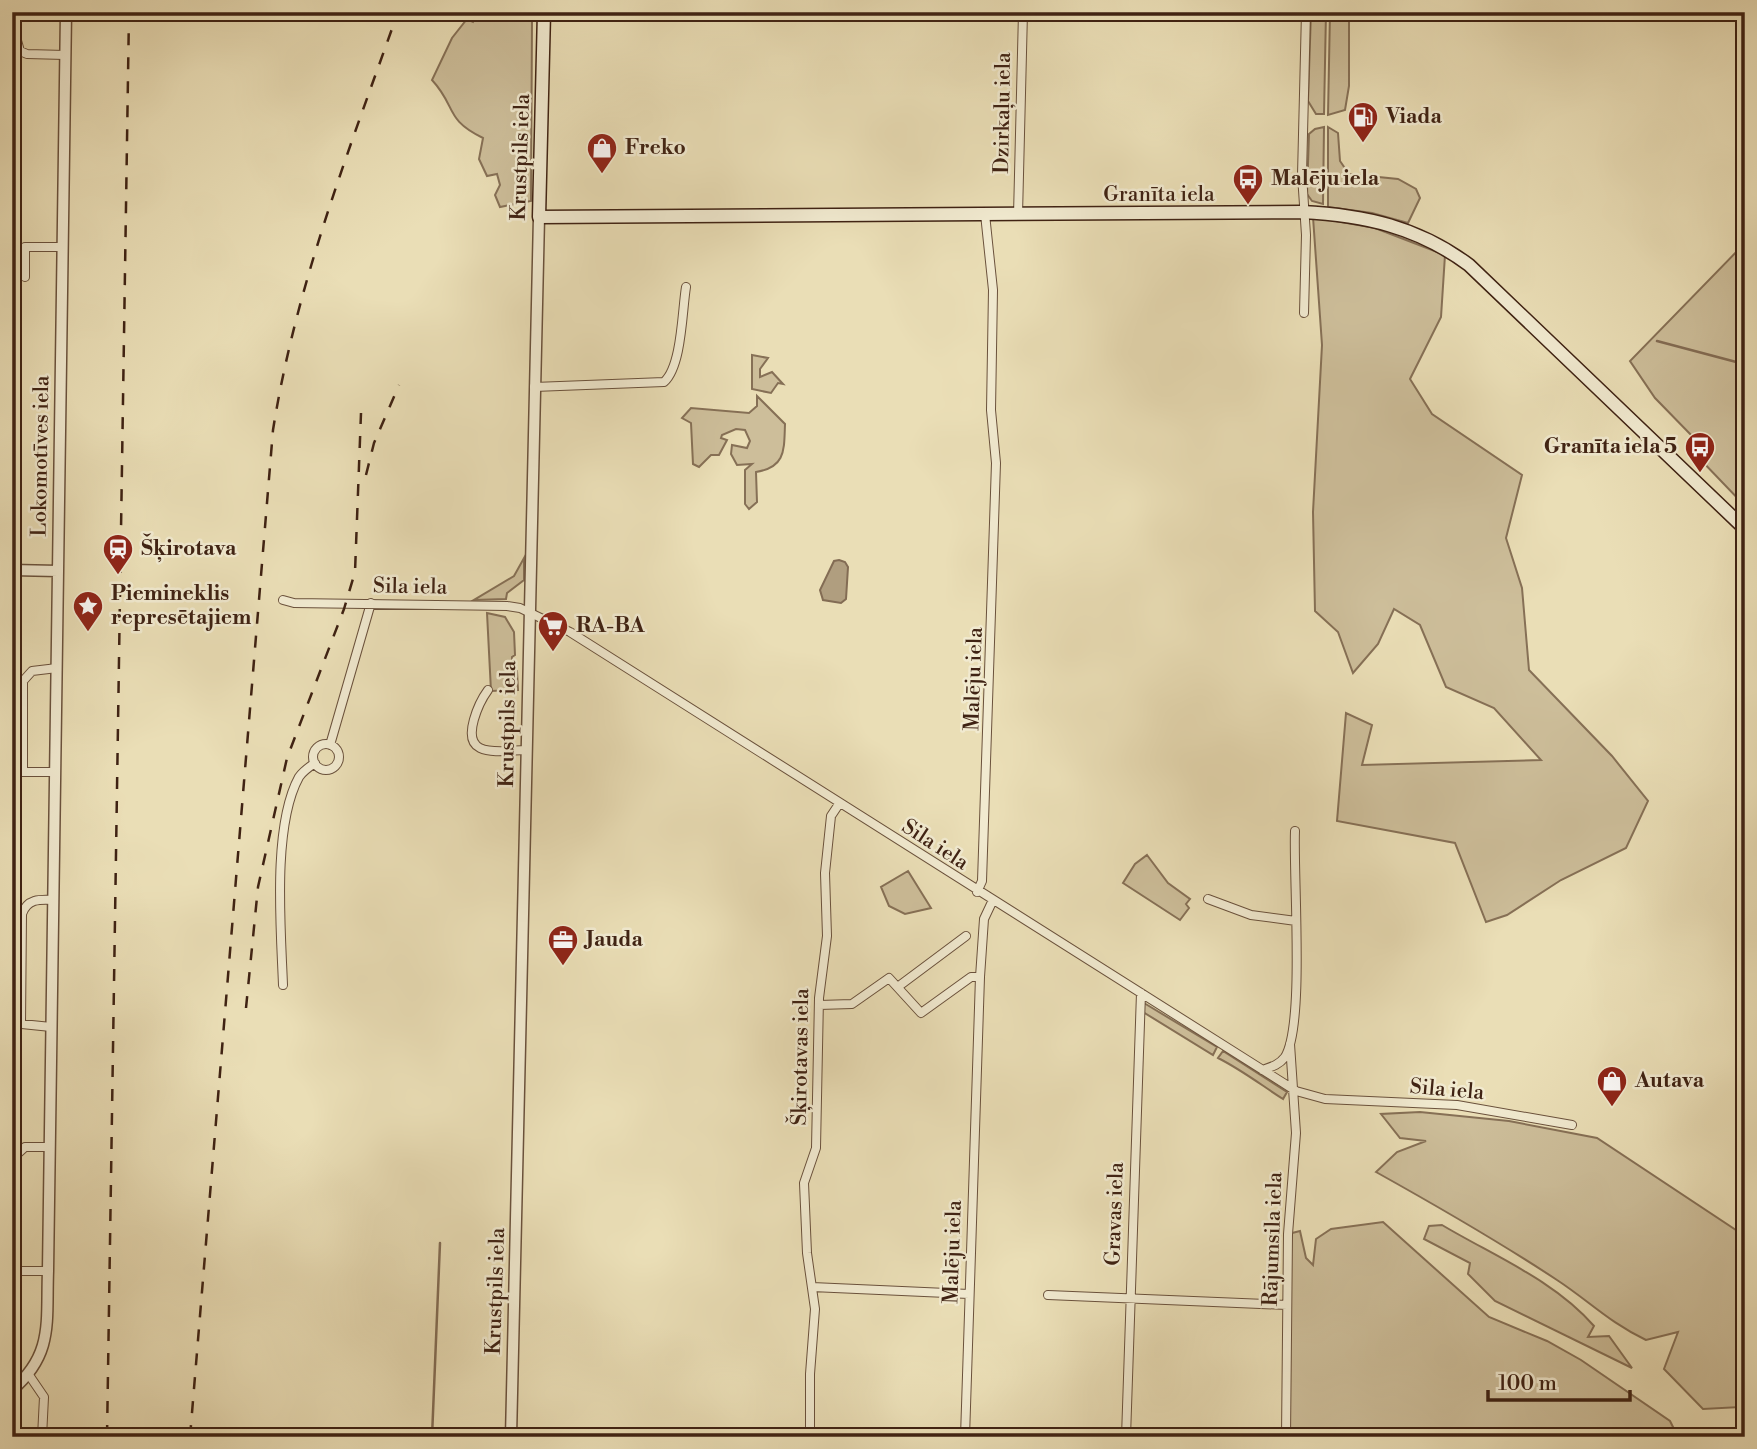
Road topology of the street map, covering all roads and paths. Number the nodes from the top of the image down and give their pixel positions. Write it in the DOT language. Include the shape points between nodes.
graph roads {
  1 [pos="16,12"];
  2 [pos="66,12"];
  3 [pos="544,12"];
  4 [pos="1023,12"];
  5 [pos="1306,12"];
  6 [pos="65,55"];
  7 [pos="1303,212"];
  8 [pos="985,214"];
  9 [pos="1018,215"];
  10 [pos="539,217"];
  11 [pos="61,247"];
  12 [pos="25,277"];
  13 [pos="686,287"];
  14 [pos="1304,313"];
  15 [pos="534,387"];
  16 [pos="1745,529"];
  17 [pos="12,570"];
  18 [pos="58,571"];
  19 [pos="283,600"];
  20 [pos="372,603"];
  21 [pos="530,612"];
  22 [pos="57,668"];
  23 [pos="488,690"];
  24 [pos="330,745"];
  25 [pos="526,750"];
  26 [pos="315,763"];
  27 [pos="12,772"];
  28 [pos="23,772"];
  29 [pos="55,772"];
  30 [pos="839,804"];
  31 [pos="1295,831"];
  32 [pos="976,892"];
  33 [pos="1208,899"];
  34 [pos="54,900"];
  35 [pos="992,902"];
  36 [pos="1296,921"];
  37 [pos="966,936"];
  38 [pos="980,977"];
  39 [pos="283,985"];
  40 [pos="899,986"];
  41 [pos="1141,993"];
  42 [pos="819,1005"];
  43 [pos="17,1023"];
  44 [pos="51,1027"];
  45 [pos="1290,1044"];
  46 [pos="1262,1070"];
  47 [pos="1296,1091"];
  48 [pos="1572,1125"];
  49 [pos="50,1147"];
  50 [pos="12,1242"];
  51 [pos="12,1271"];
  52 [pos="48,1271"];
  53 [pos="812,1287"];
  54 [pos="969,1294"];
  55 [pos="1048,1295"];
  56 [pos="1130,1298"];
  57 [pos="1287,1305"];
  58 [pos="29,1375"];
  59 [pos="12,1390"];
  60 [pos="43,1437"];
  61 [pos="511,1437"];
  62 [pos="810,1437"];
  63 [pos="965,1437"];
  64 [pos="1126,1437"];
  65 [pos="1286,1437"];
  1 -- 6 [label="street" via="20,51"];
  2 -- 6 [label="street, Lokomotīves iela"];
  3 -- 10 [label="main road, Krustpils iela"];
  4 -- 9 [label="street, Dzirkaļu iela"];
  5 -- 7 [label="street"];
  6 -- 11 [label="street, Lokomotīves iela"];
  7 -- 9 [label="main road, Granīta iela"];
  7 -- 14 [label="street"];
  7 -- 16 [label="main road, Granīta iela" via="1380,220 1449,250 1509,301"];
  8 -- 9 [label="main road, Granīta iela"];
  8 -- 10 [label="main road, Granīta iela"];
  8 -- 32 [label="street, Malēju iela" via="993,290 991,410 996,471 988,785 982,881"];
  10 -- 15 [label="street, Krustpils iela"];
  11 -- 12 [label="street" via="25,247"];
  11 -- 18 [label="street, Lokomotīves iela"];
  13 -- 15 [label="street" via="676,362 664,382"];
  15 -- 21 [label="street, Krustpils iela"];
  17 -- 18 [label="street"];
  18 -- 22 [label="street, Lokomotīves iela"];
  19 -- 20 [label="street, Sila iela"];
  20 -- 21 [label="street, Sila iela" via="507,606"];
  20 -- 24 [label="street"];
  21 -- 25 [label="street, Krustpils iela"];
  21 -- 30 [label="street, Sila iela" via="570,632"];
  22 -- 28 [label="street" via="32,671 23,681"];
  22 -- 29 [label="street, Lokomotīves iela"];
  23 -- 25 [label="street" via="477,711 475,743 480,748"];
  24 -- 26 [label="street" via="318,747"];
  24 -- 26 [label="street" via="339,755 335,765 326,769"];
  25 -- 61 [label="street, Krustpils iela"];
  26 -- 39 [label="street" via="299,777 292,795 282,856"];
  27 -- 28 [label="street"];
  28 -- 29 [label="street"];
  29 -- 34 [label="street, Lokomotīves iela"];
  30 -- 32 [label="street, Sila iela"];
  30 -- 42 [label="street, Šķirotavas iela" via="831,816 828,846 827,936"];
  31 -- 36 [label="street, Rājumsila iela"];
  32 -- 35 [label="street, Sila iela"];
  33 -- 36 [label="street" via="1251,915"];
  34 -- 43 [label="street" via="31,902 22,914"];
  34 -- 44 [label="street, Lokomotīves iela"];
  35 -- 38 [label="street, Malēju iela" via="984,919"];
  35 -- 41 [label="street, Sila iela"];
  36 -- 45 [label="street, Rājumsila iela"];
  37 -- 40 [label="street"];
  38 -- 40 [label="street" via="971,977 921,1013"];
  38 -- 54 [label="street, Malēju iela"];
  40 -- 42 [label="street" via="888,978 852,1004"];
  41 -- 46 [label="street, Sila iela"];
  41 -- 56 [label="street, Gravas iela"];
  42 -- 53 [label="street, Šķirotavas iela" via="819,1117 816,1147 804,1183"];
  43 -- 44 [label="street"];
  44 -- 49 [label="street, Lokomotīves iela"];
  45 -- 46 [label="street" via="1283,1059"];
  45 -- 47 [label="street, Rājumsila iela"];
  46 -- 47 [label="street, Sila iela"];
  47 -- 48 [label="street, Sila iela" via="1325,1099 1457,1105"];
  47 -- 57 [label="street, Rājumsila iela"];
  49 -- 50 [label="street" via="25,1147 14,1157"];
  49 -- 52 [label="street, Lokomotīves iela"];
  51 -- 52 [label="street"];
  52 -- 58 [label="street, Lokomotīves iela" via="44,1348"];
  53 -- 54 [label="street"];
  53 -- 62 [label="street, Šķirotavas iela" via="815,1333"];
  54 -- 63 [label="street, Malēju iela"];
  55 -- 56 [label="street"];
  56 -- 57 [label="street"];
  56 -- 64 [label="street, Gravas iela"];
  57 -- 65 [label="street, Rājumsila iela"];
  58 -- 59 [label="street"];
  58 -- 60 [label="street" via="44,1396"];
}
